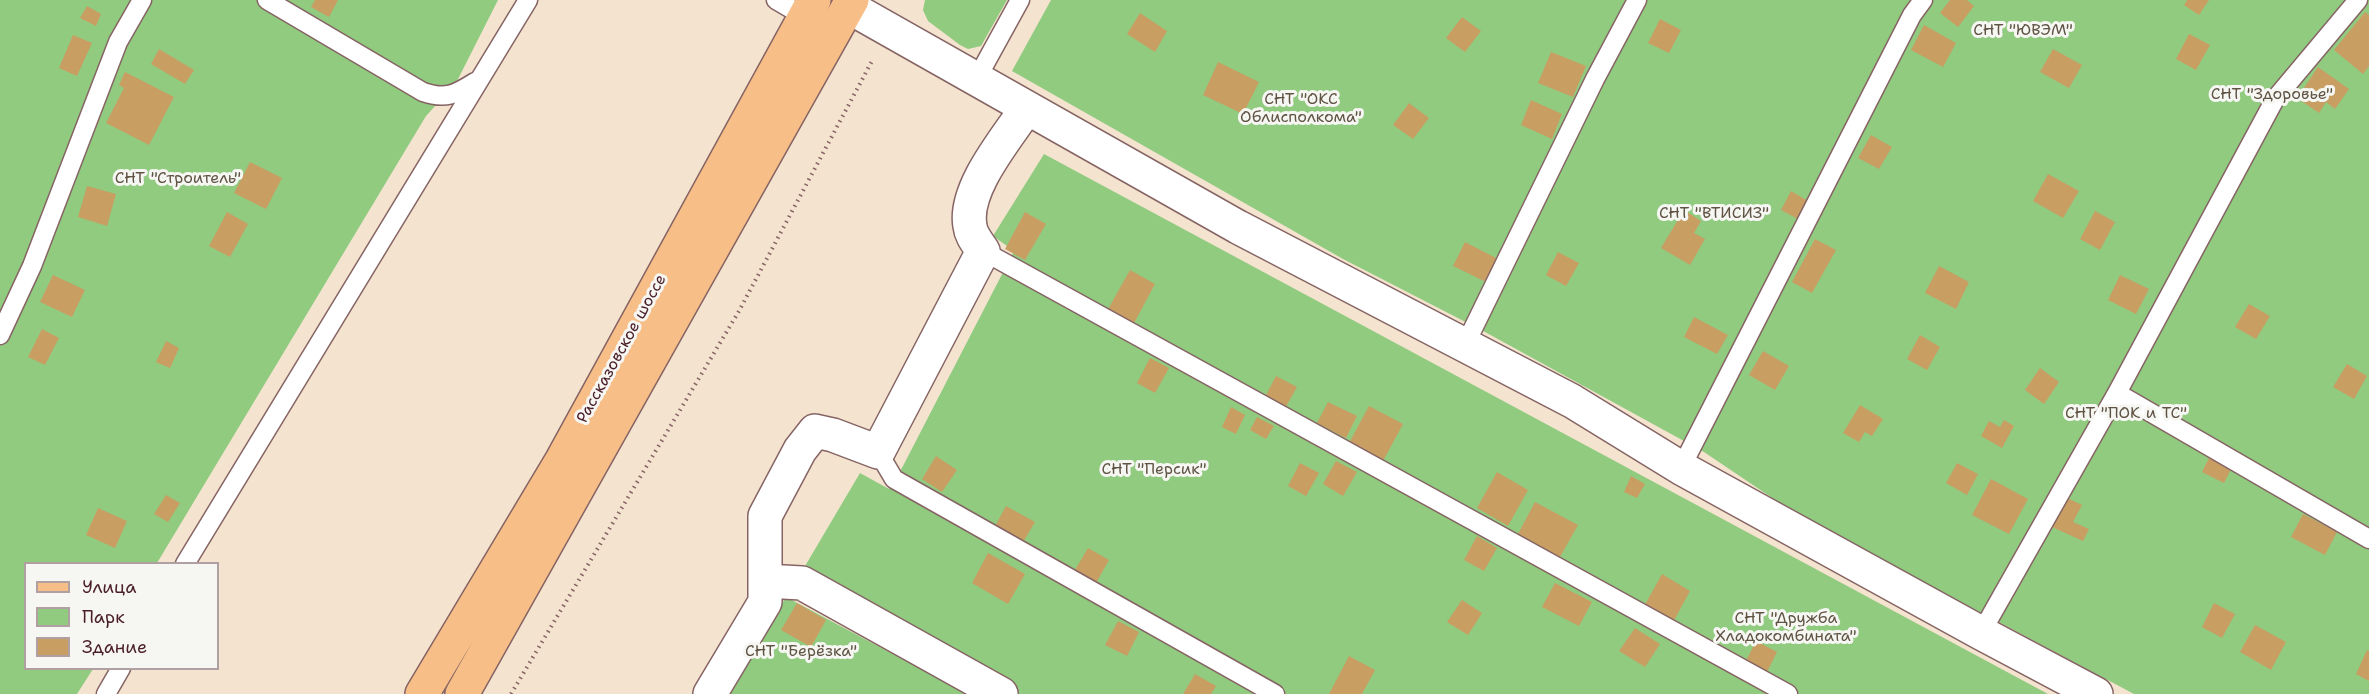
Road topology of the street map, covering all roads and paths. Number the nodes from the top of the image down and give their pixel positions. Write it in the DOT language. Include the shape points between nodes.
graph roads {
  1 [pos="142,0"];
  2 [pos="267,0"];
  3 [pos="528,0"];
  4 [pos="776,0"];
  5 [pos="1020,0"];
  6 [pos="1637,0"];
  7 [pos="1923,0"];
  8 [pos="2358,0"];
  9 [pos="850,3"];
  10 [pos="810,9"];
  11 [pos="888,31"];
  12 [pos="479,79"];
  13 [pos="976,80"];
  14 [pos="1026,109"];
  15 [pos="983,251"];
  16 [pos="0,335"];
  17 [pos="1465,345"];
  18 [pos="2117,393"];
  19 [pos="878,452"];
  20 [pos="1681,468"];
  21 [pos="2369,538"];
  22 [pos="186,562"];
  23 [pos="765,581"];
  24 [pos="1981,633"];
  25 [pos="120,670"];
  26 [pos="106,694"];
  27 [pos="422,694"];
  28 [pos="462,694"];
  29 [pos="511,694"];
  30 [pos="710,694"];
  31 [pos="1001,694"];
  32 [pos="1275,694"];
  33 [pos="1788,694"];
  34 [pos="2096,694"];
  1 -- 16 [label="lane" via="117,42 32,266"];
  2 -- 12 [label="lane" via="423,92 437,97 457,93"];
  3 -- 12 [label="lane"];
  4 -- 10 [label="lane"];
  5 -- 13 [label="lane"];
  6 -- 17 [label="lane"];
  7 -- 20 [label="lane"];
  8 -- 18 [label="lane" via="2276,99"];
  9 -- 11 [label="street"];
  9 -- 28 [label="main road, Рассказовское шоссе"];
  10 -- 27 [label="main road, Рассказовское шоссе" via="562,460"];
  11 -- 13 [label="street"];
  11 -- 29 [label="path" via="739,311"];
  12 -- 22 [label="lane"];
  13 -- 14 [label="street"];
  14 -- 15 [label="street" via="976,185 969,226"];
  14 -- 17 [label="street" via="1238,227"];
  15 -- 19 [label="street"];
  15 -- 33 [label="lane"];
  17 -- 20 [label="street" via="1572,401"];
  18 -- 21 [label="lane"];
  18 -- 24 [label="lane"];
  19 -- 23 [label="street" via="815,431 800,450 765,516"];
  19 -- 32 [label="lane" via="894,479"];
  20 -- 24 [label="street"];
  23 -- 30 [label="street" via="765,602"];
  23 -- 31 [label="street" via="802,583"];
  24 -- 34 [label="street"];
  25 -- 26 [label="lane"];
}
